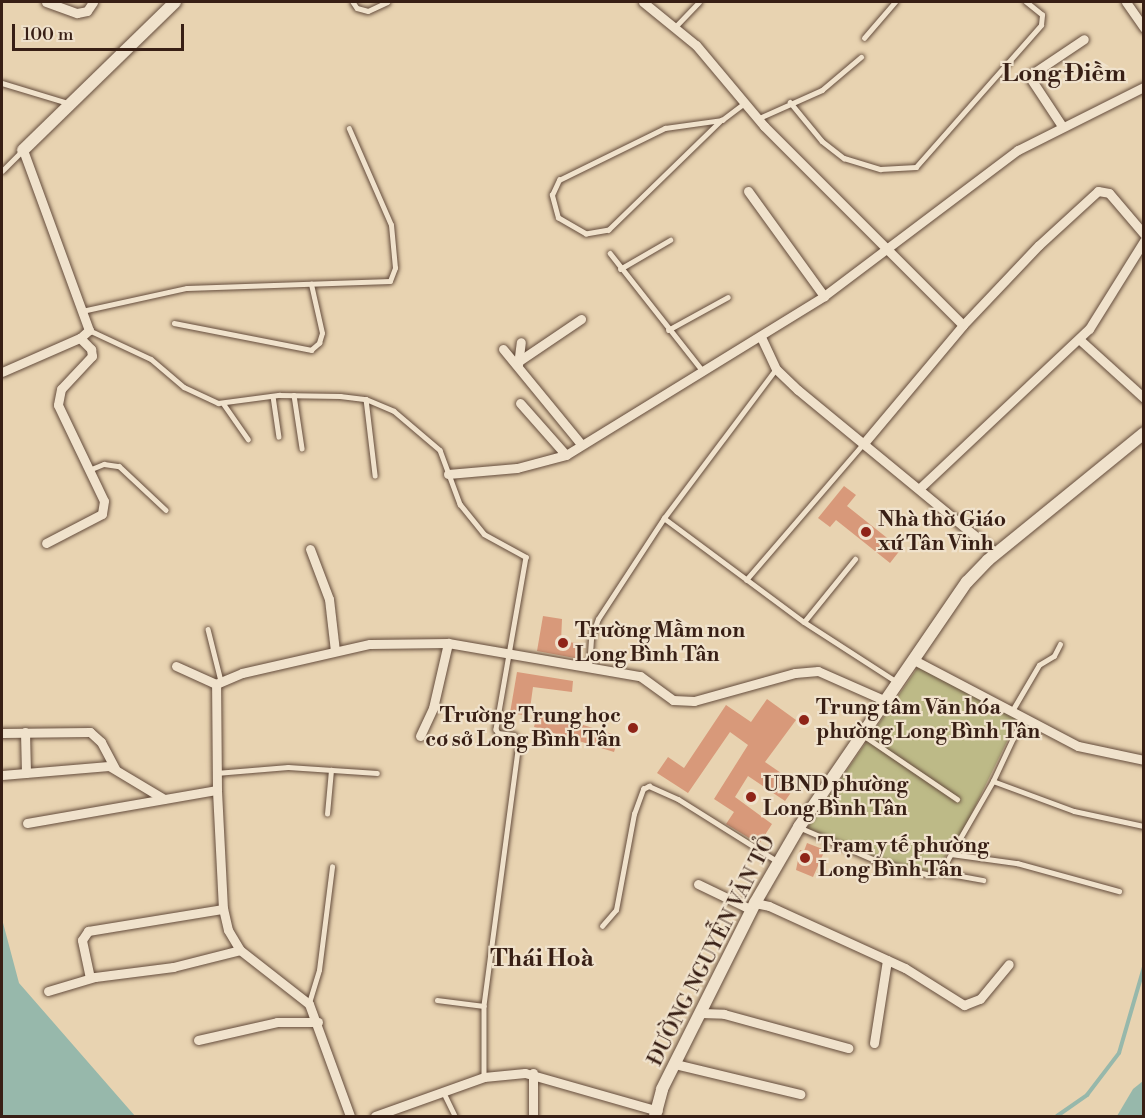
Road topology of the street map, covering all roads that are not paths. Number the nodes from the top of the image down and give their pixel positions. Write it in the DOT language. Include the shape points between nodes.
graph roads {
  1 [pos="46,2"];
  2 [pos="93,2"];
  3 [pos="175,2"];
  4 [pos="353,2"];
  5 [pos="387,2"];
  6 [pos="643,2"];
  7 [pos="699,2"];
  8 [pos="895,2"];
  9 [pos="1026,2"];
  10 [pos="1126,2"];
  11 [pos="676,26"];
  12 [pos="1143,28"];
  13 [pos="864,38"];
  14 [pos="1084,39"];
  15 [pos="861,57"];
  16 [pos="2,82"];
  17 [pos="1143,87"];
  18 [pos="790,102"];
  19 [pos="69,104"];
  20 [pos="743,104"];
  21 [pos="757,119"];
  22 [pos="722,120"];
  23 [pos="1062,126"];
  24 [pos="349,129"];
  25 [pos="23,150"];
  26 [pos="2,171"];
  27 [pos="748,191"];
  28 [pos="1143,234"];
  29 [pos="670,240"];
  30 [pos="1143,241"];
  31 [pos="885,250"];
  32 [pos="610,253"];
  33 [pos="620,269"];
  34 [pos="310,284"];
  35 [pos="824,296"];
  36 [pos="728,297"];
  37 [pos="82,312"];
  38 [pos="581,319"];
  39 [pos="174,323"];
  40 [pos="963,326"];
  41 [pos="89,330"];
  42 [pos="668,330"];
  43 [pos="761,337"];
  44 [pos="81,338"];
  45 [pos="1079,339"];
  46 [pos="521,342"];
  47 [pos="503,349"];
  48 [pos="518,364"];
  49 [pos="776,369"];
  50 [pos="702,370"];
  51 [pos="2,372"];
  52 [pos="294,395"];
  53 [pos="273,396"];
  54 [pos="1143,398"];
  55 [pos="366,399"];
  56 [pos="520,403"];
  57 [pos="223,404"];
  58 [pos="1143,433"];
  59 [pos="279,437"];
  60 [pos="248,439"];
  61 [pos="864,443"];
  62 [pos="581,444"];
  63 [pos="302,448"];
  64 [pos="566,455"];
  65 [pos="89,470"];
  66 [pos="448,474"];
  67 [pos="375,475"];
  68 [pos="920,488"];
  69 [pos="166,510"];
  70 [pos="663,518"];
  71 [pos="46,543"];
  72 [pos="310,549"];
  73 [pos="996,553"];
  74 [pos="855,559"];
  75 [pos="746,580"];
  76 [pos="804,622"];
  77 [pos="208,629"];
  78 [pos="448,643"];
  79 [pos="1060,644"];
  80 [pos="335,651"];
  81 [pos="509,655"];
  82 [pos="914,660"];
  83 [pos="176,666"];
  84 [pos="589,669"];
  85 [pos="219,683"];
  86 [pos="899,683"];
  87 [pos="886,701"];
  88 [pos="1012,711"];
  89 [pos="1023,717"];
  90 [pos="25,732"];
  91 [pos="2,734"];
  92 [pos="863,735"];
  93 [pos="420,736"];
  94 [pos="1143,760"];
  95 [pos="115,768"];
  96 [pos="331,770"];
  97 [pos="26,773"];
  98 [pos="216,773"];
  99 [pos="376,773"];
  100 [pos="2,776"];
  101 [pos="993,781"];
  102 [pos="217,790"];
  103 [pos="164,799"];
  104 [pos="957,799"];
  105 [pos="327,814"];
  106 [pos="27,823"];
  107 [pos="1143,826"];
  108 [pos="799,827"];
  109 [pos="951,854"];
  110 [pos="779,862"];
  111 [pos="332,867"];
  112 [pos="939,872"];
  113 [pos="983,880"];
  114 [pos="698,884"];
  115 [pos="1119,891"];
  116 [pos="753,907"];
  117 [pos="223,909"];
  118 [pos="602,926"];
  119 [pos="240,950"];
  120 [pos="887,960"];
  121 [pos="1009,964"];
  122 [pos="90,978"];
  123 [pos="48,991"];
  124 [pos="436,1000"];
  125 [pos="309,1004"];
  126 [pos="484,1006"];
  127 [pos="701,1013"];
  128 [pos="318,1022"];
  129 [pos="198,1041"];
  130 [pos="874,1044"];
  131 [pos="848,1048"];
  132 [pos="675,1064"];
  133 [pos="533,1073"];
  134 [pos="484,1077"];
  135 [pos="443,1091"];
  136 [pos="800,1094"];
  137 [pos="657,1114"];
  138 [pos="350,1116"];
  139 [pos="375,1116"];
  140 [pos="455,1116"];
  141 [pos="533,1116"];
  1 -- 2 [label="street" via="77,13 87,11"];
  3 -- 19 [label="street"];
  4 -- 5 [label="lane" via="357,8 368,11"];
  6 -- 11 [label="street"];
  7 -- 11 [label="lane"];
  8 -- 13 [label="lane"];
  9 -- 18 [label="lane" via="1042,15 1041,25 916,167 880,169 844,158 822,141"];
  10 -- 12 [label="street"];
  11 -- 20 [label="street"];
  14 -- 23 [label="street" via="1029,76"];
  15 -- 18 [label="lane" via="822,90"];
  16 -- 19 [label="lane"];
  17 -- 23 [label="street"];
  18 -- 21 [label="lane"];
  19 -- 25 [label="street"];
  20 -- 21 [label="street"];
  20 -- 22 [label="lane"];
  21 -- 31 [label="street"];
  22 -- 22 [label="lane" via="609,230 586,234 558,218 552,195 559,180 665,128"];
  23 -- 31 [label="street" via="978,178"];
  24 -- 34 [label="lane" via="391,225 394,276 390,281"];
  25 -- 26 [label="lane"];
  25 -- 37 [label="street"];
  27 -- 35 [label="street"];
  28 -- 40 [label="street" via="1109,193 1098,191 1039,245"];
  29 -- 33 [label="lane"];
  30 -- 45 [label="street"];
  31 -- 35 [label="street"];
  31 -- 40 [label="street"];
  32 -- 33 [label="lane"];
  33 -- 42 [label="lane"];
  34 -- 37 [label="lane" via="187,288"];
  34 -- 39 [label="lane" via="322,333 311,350"];
  35 -- 43 [label="street"];
  36 -- 42 [label="lane"];
  37 -- 41 [label="street"];
  38 -- 48 [label="street"];
  40 -- 61 [label="street"];
  41 -- 44 [label="street"];
  41 -- 57 [label="lane" via="134,350 184,387"];
  42 -- 50 [label="lane"];
  43 -- 49 [label="street"];
  43 -- 50 [label="street"];
  44 -- 51 [label="street"];
  44 -- 65 [label="street" via="92,356 61,389 58,405"];
  45 -- 54 [label="street"];
  45 -- 68 [label="street"];
  46 -- 48 [label="street"];
  47 -- 48 [label="street"];
  48 -- 62 [label="street"];
  49 -- 61 [label="street"];
  49 -- 70 [label="lane"];
  50 -- 62 [label="street"];
  52 -- 53 [label="lane"];
  52 -- 55 [label="lane"];
  52 -- 63 [label="lane"];
  53 -- 57 [label="lane"];
  53 -- 59 [label="lane"];
  55 -- 66 [label="lane" via="394,411 423,433 440,450"];
  55 -- 67 [label="lane"];
  56 -- 64 [label="street"];
  57 -- 60 [label="lane"];
  58 -- 73 [label="street, ĐƯỜNG NGUYỄN VĂN TỎ"];
  61 -- 68 [label="street"];
  61 -- 75 [label="lane"];
  62 -- 64 [label="street"];
  64 -- 66 [label="street" via="516,468"];
  65 -- 69 [label="lane" via="104,464 119,466"];
  65 -- 71 [label="street" via="104,501 102,514"];
  66 -- 81 [label="lane" via="460,504 484,534 526,556"];
  68 -- 73 [label="street"];
  70 -- 75 [label="lane"];
  70 -- 84 [label="lane" via="598,619 591,638"];
  72 -- 80 [label="street" via="329,599"];
  73 -- 82 [label="street, ĐƯỜNG NGUYỄN VĂN TỎ" via="967,582"];
  74 -- 76 [label="lane"];
  75 -- 76 [label="lane"];
  76 -- 86 [label="lane"];
  77 -- 85 [label="lane"];
  78 -- 80 [label="street" via="370,644"];
  78 -- 81 [label="street"];
  78 -- 93 [label="street" via="433,708"];
  79 -- 88 [label="lane" via="1054,656 1039,665"];
  80 -- 85 [label="street"];
  81 -- 84 [label="street"];
  81 -- 126 [label="lane" via="496,729 498,733 514,735 519,743"];
  82 -- 86 [label="street, ĐƯỜNG NGUYỄN VĂN TỎ"];
  82 -- 88 [label="street"];
  83 -- 85 [label="street"];
  84 -- 87 [label="street" via="640,675 673,700 694,701 795,672 818,671"];
  85 -- 98 [label="street"];
  86 -- 87 [label="street, ĐƯỜNG NGUYỄN VĂN TỎ"];
  87 -- 92 [label="street, ĐƯỜNG NGUYỄN VĂN TỎ"];
  88 -- 89 [label="street"];
  89 -- 94 [label="street" via="1078,746"];
  89 -- 101 [label="lane"];
  90 -- 91 [label="street"];
  90 -- 95 [label="street" via="90,732 101,742"];
  90 -- 97 [label="street"];
  92 -- 104 [label="lane"];
  92 -- 108 [label="street, ĐƯỜNG NGUYỄN VĂN TỎ"];
  95 -- 97 [label="street"];
  95 -- 103 [label="street"];
  96 -- 98 [label="lane" via="288,767"];
  96 -- 99 [label="lane"];
  96 -- 105 [label="lane"];
  97 -- 100 [label="street"];
  98 -- 102 [label="street"];
  101 -- 107 [label="lane" via="1074,811"];
  101 -- 109 [label="lane"];
  102 -- 103 [label="street"];
  102 -- 117 [label="street"];
  103 -- 106 [label="street"];
  108 -- 110 [label="street, ĐƯỜNG NGUYỄN VĂN TỎ"];
  108 -- 112 [label="lane" via="882,863 922,875"];
  109 -- 112 [label="lane"];
  109 -- 115 [label="lane" via="1017,863"];
  110 -- 116 [label="street, ĐƯỜNG NGUYỄN VĂN TỎ"];
  110 -- 118 [label="lane" via="678,799 649,786 634,814 616,910"];
  111 -- 125 [label="lane" via="319,970"];
  112 -- 113 [label="lane"];
  114 -- 116 [label="street"];
  116 -- 120 [label="street" via="769,906"];
  116 -- 127 [label="street, ĐƯỜNG NGUYỄN VĂN TỎ"];
  117 -- 119 [label="street" via="233,943"];
  117 -- 122 [label="street" via="88,931 82,940"];
  119 -- 122 [label="street" via="173,968"];
  119 -- 125 [label="street"];
  120 -- 121 [label="street" via="964,1005 980,999"];
  120 -- 130 [label="street"];
  122 -- 123 [label="street"];
  124 -- 126 [label="lane"];
  125 -- 128 [label="street"];
  126 -- 134 [label="lane"];
  127 -- 131 [label="street" via="724,1014"];
  127 -- 132 [label="street, ĐƯỜNG NGUYỄN VĂN TỎ"];
  128 -- 129 [label="street" via="277,1022"];
  128 -- 138 [label="street"];
  132 -- 136 [label="street"];
  132 -- 137 [label="street, ĐƯỜNG NGUYỄN VĂN TỎ" via="662,1089"];
  133 -- 134 [label="street"];
  133 -- 137 [label="street"];
  133 -- 141 [label="street"];
  134 -- 135 [label="street"];
  135 -- 139 [label="street"];
  135 -- 140 [label="lane"];
}
